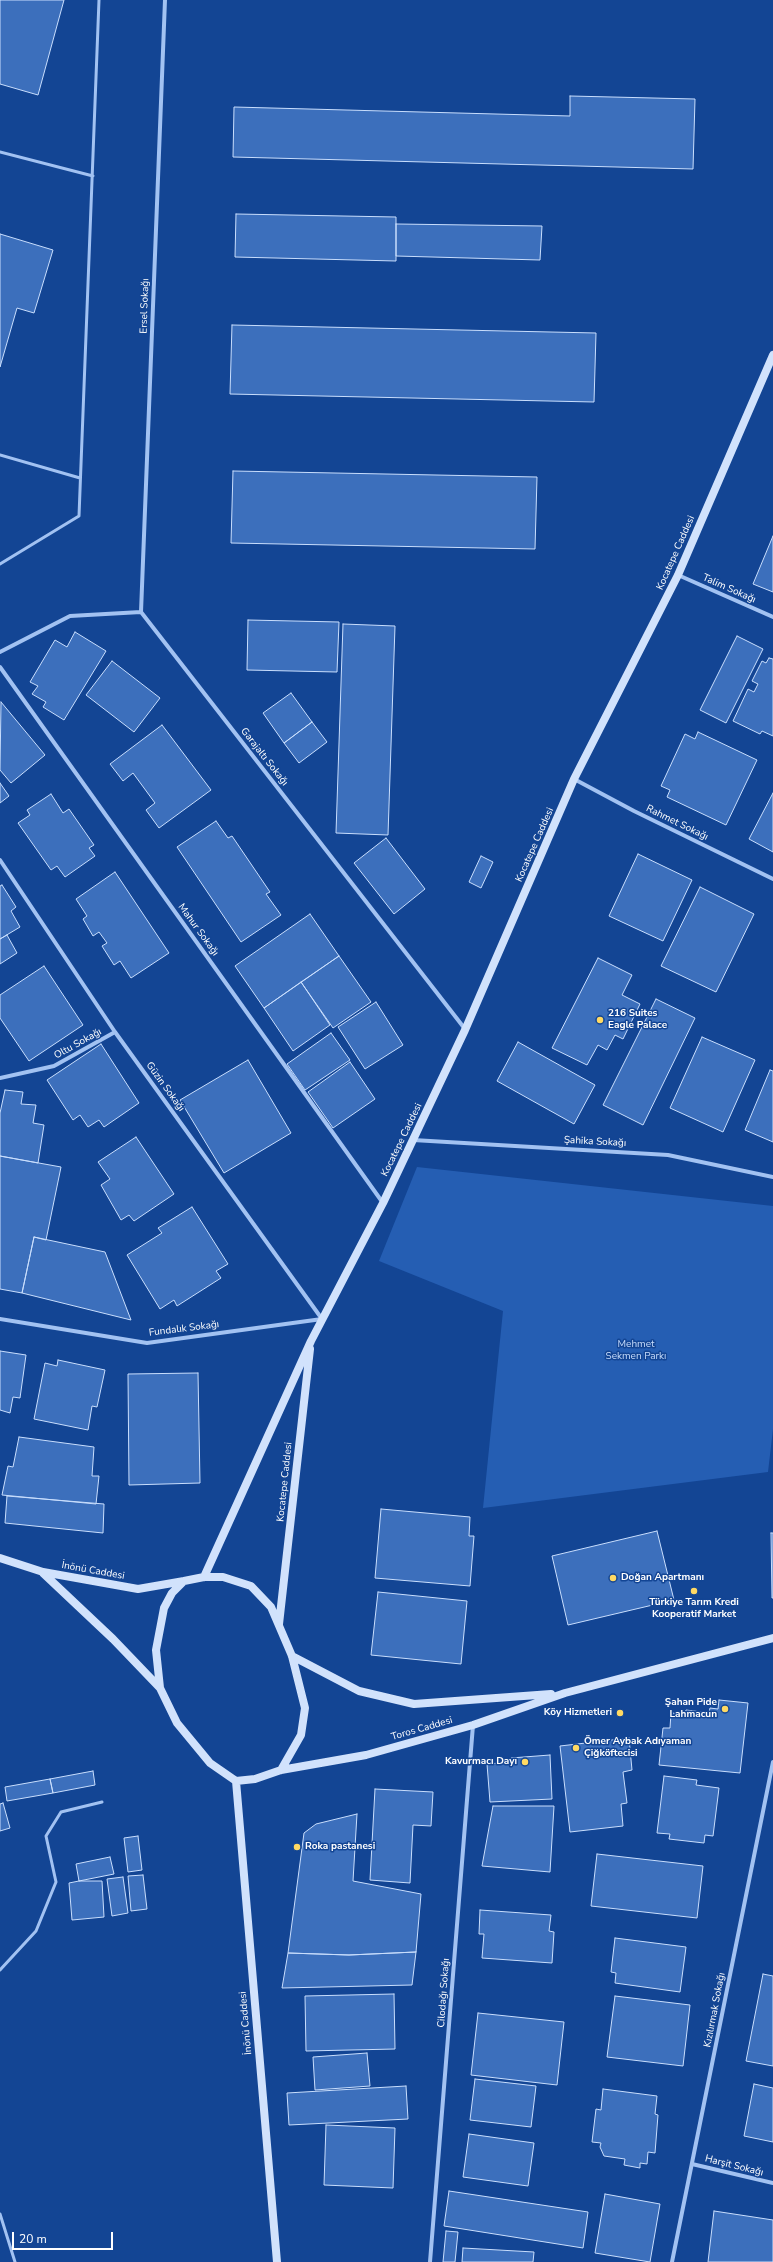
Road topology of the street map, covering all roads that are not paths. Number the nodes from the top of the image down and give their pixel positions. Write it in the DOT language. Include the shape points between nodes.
graph roads {
  1 [pos="100,0"];
  2 [pos="165,0"];
  3 [pos="0,152"];
  4 [pos="93,176"];
  5 [pos="773,355"];
  6 [pos="0,455"];
  7 [pos="80,478"];
  8 [pos="0,564"];
  9 [pos="678,574"];
  10 [pos="141,612"];
  11 [pos="773,617"];
  12 [pos="0,652"];
  13 [pos="0,667"];
  14 [pos="574,779"];
  15 [pos="0,860"];
  16 [pos="773,879"];
  17 [pos="465,1030"];
  18 [pos="115,1032"];
  19 [pos="0,1078"];
  20 [pos="413,1140"];
  21 [pos="773,1177"];
  22 [pos="383,1203"];
  23 [pos="322,1319"];
  24 [pos="0,1320"];
  25 [pos="311,1341"];
  26 [pos="0,1558"];
  27 [pos="43,1572"];
  28 [pos="204,1577"];
  29 [pos="184,1581"];
  30 [pos="279,1625"];
  31 [pos="773,1638"];
  32 [pos="292,1656"];
  33 [pos="160,1688"];
  34 [pos="565,1693"];
  35 [pos="473,1725"];
  36 [pos="773,1762"];
  37 [pos="280,1770"];
  38 [pos="236,1782"];
  39 [pos="102,1802"];
  40 [pos="0,1970"];
  41 [pos="692,2164"];
  42 [pos="773,2183"];
  43 [pos="0,2214"];
  44 [pos="15,2262"];
  45 [pos="277,2262"];
  46 [pos="430,2262"];
  47 [pos="672,2262"];
  1 -- 4 [label="lane"];
  2 -- 10 [label="street, Ersel Sokağı"];
  3 -- 4 [label="lane"];
  4 -- 7 [label="lane"];
  5 -- 9 [label="street, Kocatepe Caddesi"];
  6 -- 7 [label="lane"];
  7 -- 8 [label="lane" via="79,516"];
  9 -- 11 [label="street, Talim Sokağı"];
  9 -- 14 [label="street, Kocatepe Caddesi"];
  10 -- 12 [label="street" via="70,616"];
  10 -- 17 [label="street, Garajaltı Sokağı"];
  13 -- 22 [label="street, Mahur Sokağı"];
  14 -- 16 [label="street, Rahmet Sokağı"];
  14 -- 17 [label="street, Kocatepe Caddesi"];
  15 -- 18 [label="street, Güzin Sokağı"];
  17 -- 20 [label="street, Kocatepe Caddesi"];
  18 -- 19 [label="street, Oltu Sokağı" via="54,1066"];
  18 -- 23 [label="street, Güzin Sokağı"];
  20 -- 21 [label="street, Şahika Sokağı" via="668,1154"];
  20 -- 22 [label="street, Kocatepe Caddesi"];
  22 -- 23 [label="street, Kocatepe Caddesi"];
  23 -- 24 [label="street, Fundalık Sokağı" via="147,1343"];
  23 -- 25 [label="street, Kocatepe Caddesi"];
  25 -- 28 [label="street, Kocatepe Caddesi"];
  25 -- 30 [label="street, Kocatepe Caddesi"];
  26 -- 27 [label="street, İnönü Caddesi"];
  27 -- 29 [label="street, İnönü Caddesi" via="138,1588"];
  27 -- 33 [label="street"];
  28 -- 29 [label="street, İnönü Caddesi"];
  28 -- 30 [label="street, İnönü Caddesi" via="223,1577 251,1586 271,1607"];
  29 -- 33 [label="street" via="172,1593 164,1608 156,1650"];
  30 -- 32 [label="street, İnönü Caddesi"];
  31 -- 34 [label="street, Toros Caddesi"];
  32 -- 34 [label="street, Toros Caddesi" via="359,1691 414,1704"];
  32 -- 37 [label="street, İnönü Caddesi" via="305,1708 301,1735"];
  33 -- 38 [label="street" via="177,1723 210,1763"];
  34 -- 35 [label="street, Toros Caddesi"];
  35 -- 37 [label="street, Toros Caddesi" via="366,1755"];
  35 -- 46 [label="street, Cilodağı Sokağı"];
  36 -- 41 [label="street, Kızılırmak Sokağı"];
  37 -- 38 [label="street" via="255,1780"];
  38 -- 45 [label="street, İnönü Caddesi"];
  39 -- 40 [label="lane" via="61,1812 46,1836 56,1882 36,1931"];
  41 -- 42 [label="street, Harşit Sokağı"];
  41 -- 47 [label="street, Kızılırmak Sokağı"];
  43 -- 44 [label="lane"];
}
